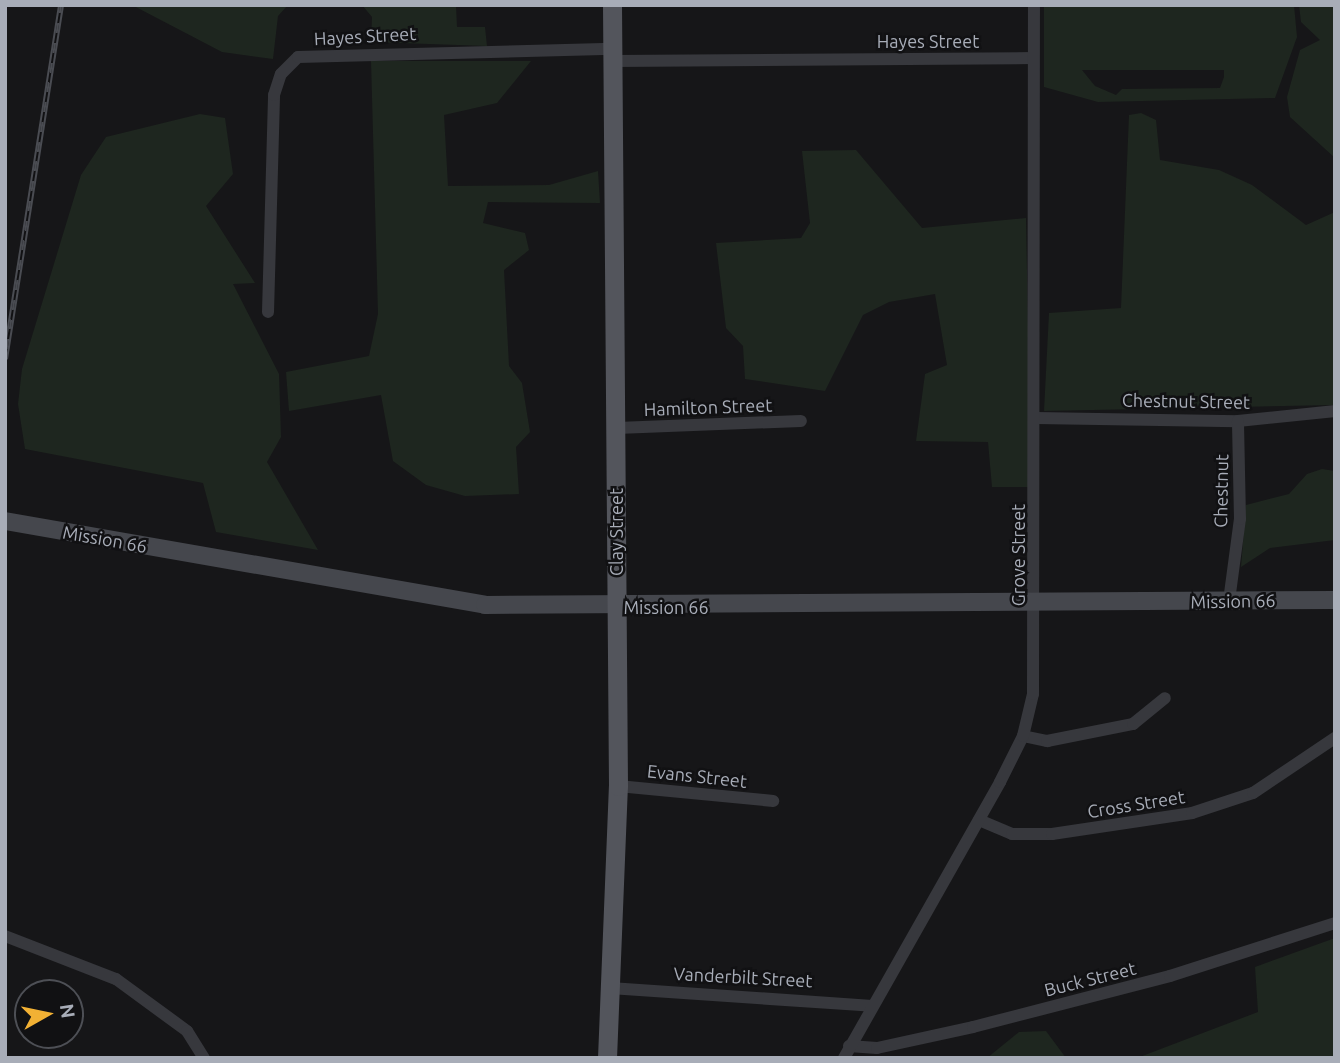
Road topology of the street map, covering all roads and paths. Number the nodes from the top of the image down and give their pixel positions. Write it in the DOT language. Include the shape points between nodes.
graph roads {
  1 [pos="612,5"];
  2 [pos="1034,5"];
  3 [pos="613,55"];
  4 [pos="1034,58"];
  5 [pos="268,312"];
  6 [pos="1335,411"];
  7 [pos="1036,418"];
  8 [pos="800,421"];
  9 [pos="1238,421"];
  10 [pos="617,428"];
  11 [pos="5,521"];
  12 [pos="1335,600"];
  13 [pos="1229,601"];
  14 [pos="1035,604"];
  15 [pos="615,607"];
  16 [pos="1165,698"];
  17 [pos="1023,736"];
  18 [pos="1335,738"];
  19 [pos="618,786"];
  20 [pos="773,801"];
  21 [pos="979,820"];
  22 [pos="1335,923"];
  23 [pos="5,936"];
  24 [pos="610,988"];
  25 [pos="873,1006"];
  26 [pos="847,1052"];
  27 [pos="204,1058"];
  28 [pos="607,1058"];
  1 -- 3 [label="main road, Clay Street"];
  2 -- 4 [label="street, Grove Street"];
  3 -- 4 [label="street, Hayes Street"];
  3 -- 5 [label="street, Hayes Street" via="298,57 281,74 274,95"];
  3 -- 10 [label="main road, Clay Street"];
  4 -- 7 [label="street, Grove Street"];
  6 -- 9 [label="street, Chestnut Street"];
  7 -- 9 [label="street, Chestnut Street"];
  7 -- 14 [label="street, Grove Street"];
  8 -- 10 [label="street, Hamilton Street"];
  9 -- 13 [label="street, Chestnut" via="1240,519"];
  10 -- 15 [label="main road, Clay Street"];
  11 -- 15 [label="street, Mission 66" via="459,602"];
  12 -- 13 [label="street, Mission 66"];
  13 -- 14 [label="street, Mission 66"];
  14 -- 15 [label="street, Mission 66"];
  14 -- 17 [label="street, Grove Street" via="1036,668"];
  15 -- 19 [label="main road, Clay Street"];
  16 -- 17 [label="street" via="1152,714 1114,729 1047,741"];
  17 -- 21 [label="street, Grove Street"];
  18 -- 21 [label="street, Cross Street" via="1253,793 1192,813 1052,834 1012,834"];
  19 -- 20 [label="street, Evans Street"];
  19 -- 24 [label="main road, Clay Street"];
  21 -- 25 [label="street, Grove Street"];
  22 -- 26 [label="street, Buck Street" via="1170,976 973,1027"];
  23 -- 27 [label="street" via="116,979 187,1031"];
  24 -- 25 [label="street, Vanderbilt Street"];
  24 -- 28 [label="main road, Clay Street"];
  25 -- 26 [label="street, Grove Street"];
}
